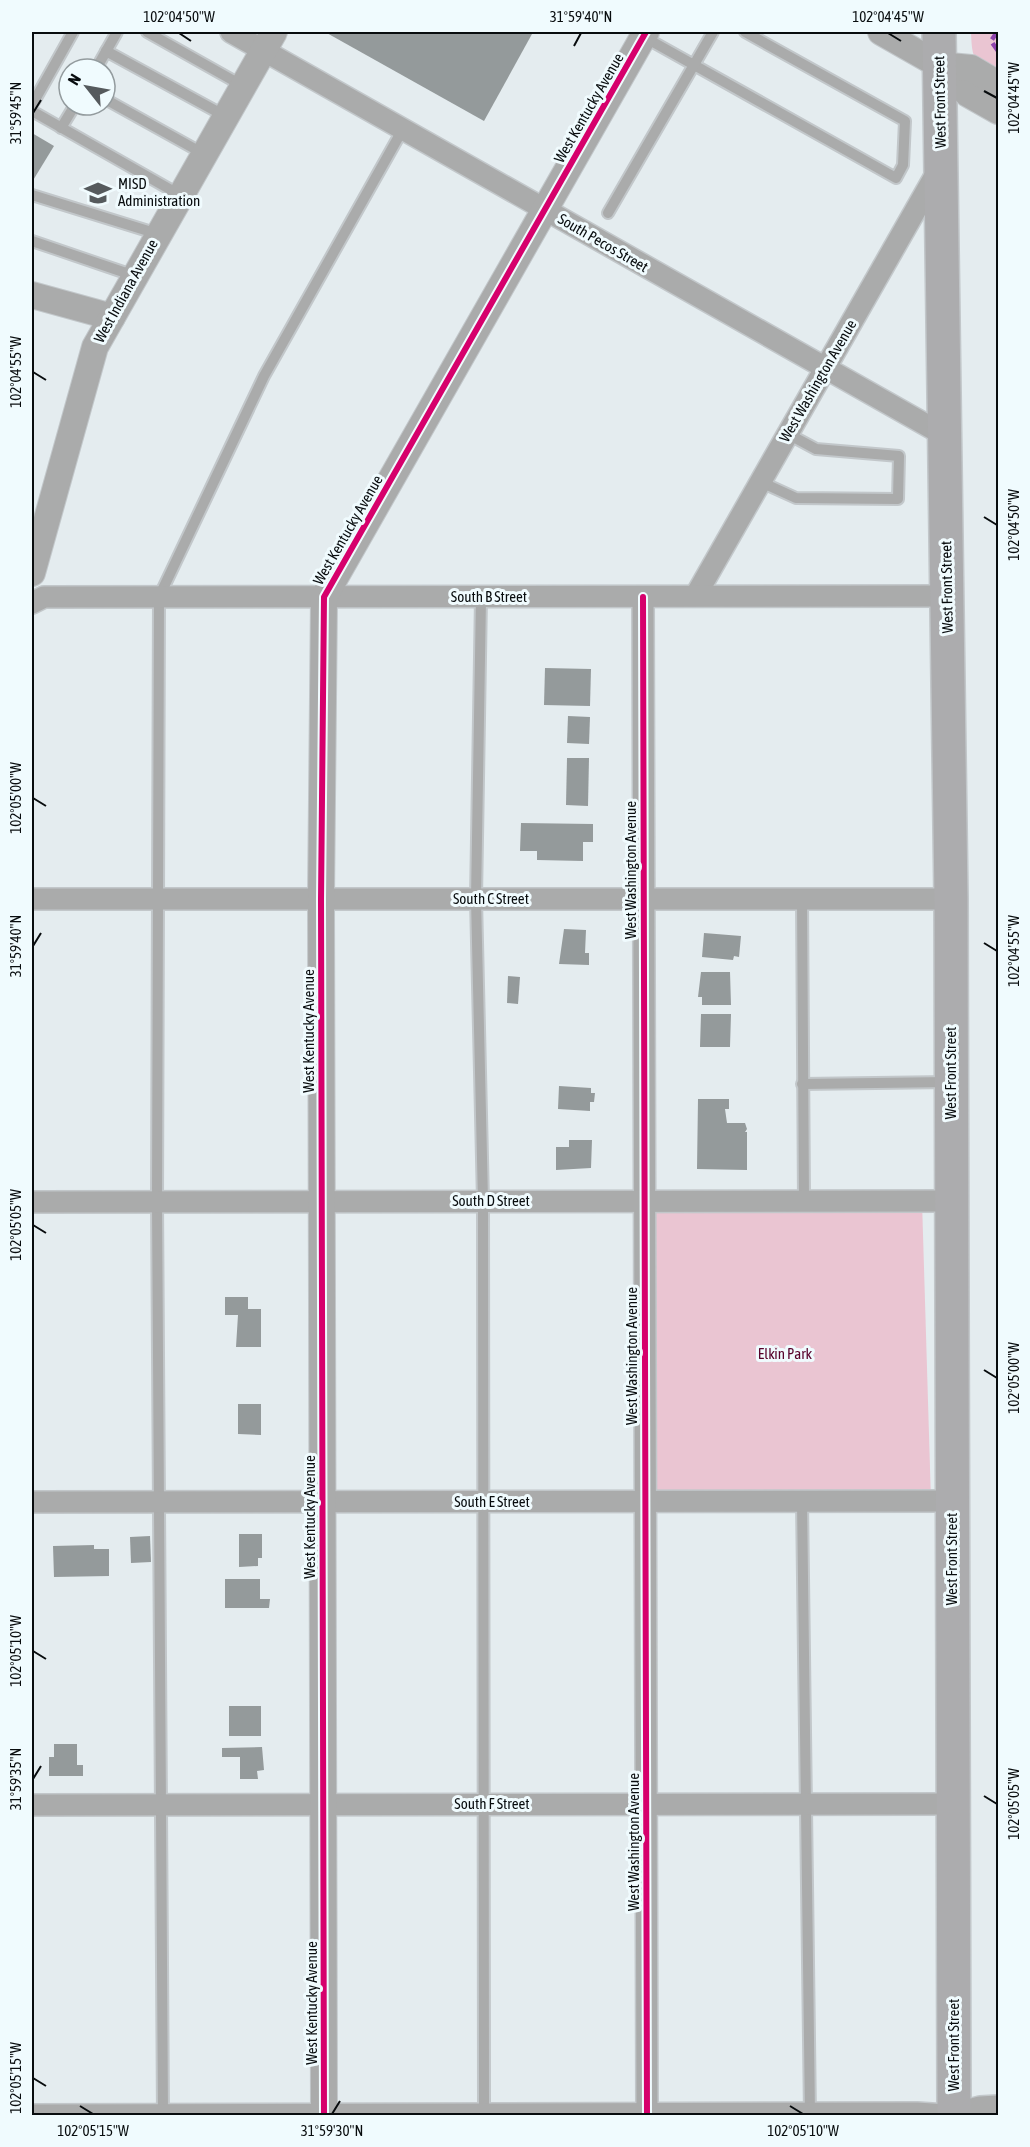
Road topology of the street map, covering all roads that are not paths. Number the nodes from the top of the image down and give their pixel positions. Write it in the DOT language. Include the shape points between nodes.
graph roads {
  1 [pos="73,32"];
  2 [pos="117,32"];
  3 [pos="147,32"];
  4 [pos="231,32"];
  5 [pos="713,32"];
  6 [pos="745,32"];
  7 [pos="881,32"];
  8 [pos="939,32"];
  9 [pos="645,34"];
  10 [pos="269,41"];
  11 [pos="106,51"];
  12 [pos="103,57"];
  13 [pos="694,65"];
  14 [pos="939,65"];
  15 [pos="999,84"];
  16 [pos="243,86"];
  17 [pos="32,105"];
  18 [pos="117,106"];
  19 [pos="32,111"];
  20 [pos="999,111"];
  21 [pos="225,116"];
  22 [pos="68,117"];
  23 [pos="61,128"];
  24 [pos="403,129"];
  25 [pos="204,154"];
  26 [pos="940,166"];
  27 [pos="32,195"];
  28 [pos="180,195"];
  29 [pos="545,210"];
  30 [pos="609,213"];
  31 [pos="158,234"];
  32 [pos="32,241"];
  33 [pos="135,276"];
  34 [pos="32,295"];
  35 [pos="112,317"];
  36 [pos="825,369"];
  37 [pos="788,434"];
  38 [pos="945,435"];
  39 [pos="761,482"];
  40 [pos="32,573"];
  41 [pos="696,595"];
  42 [pos="947,596"];
  43 [pos="159,597"];
  44 [pos="324,597"];
  45 [pos="481,597"];
  46 [pos="643,597"];
  47 [pos="32,603"];
  48 [pos="32,899"];
  49 [pos="157,899"];
  50 [pos="321,899"];
  51 [pos="476,899"];
  52 [pos="643,899"];
  53 [pos="802,899"];
  54 [pos="951,899"];
  55 [pos="951,1082"];
  56 [pos="802,1084"];
  57 [pos="643,1201"];
  58 [pos="804,1201"];
  59 [pos="951,1201"];
  60 [pos="32,1202"];
  61 [pos="157,1202"];
  62 [pos="322,1202"];
  63 [pos="483,1202"];
  64 [pos="802,1501"];
  65 [pos="952,1501"];
  66 [pos="158,1502"];
  67 [pos="322,1502"];
  68 [pos="482,1502"];
  69 [pos="645,1502"];
  70 [pos="32,1503"];
  71 [pos="322,1804"];
  72 [pos="482,1804"];
  73 [pos="645,1804"];
  74 [pos="806,1804"];
  75 [pos="953,1804"];
  76 [pos="32,1805"];
  77 [pos="160,1805"];
  78 [pos="999,2106"];
  79 [pos="32,2115"];
  80 [pos="163,2115"];
  81 [pos="324,2115"];
  82 [pos="484,2115"];
  83 [pos="647,2115"];
  84 [pos="810,2115"];
  85 [pos="956,2115"];
  1 -- 17 [label="lane"];
  2 -- 11 [label="lane"];
  3 -- 16 [label="lane"];
  4 -- 10 [label="street, South Pecos Street"];
  5 -- 13 [label="lane"];
  6 -- 13 [label="lane" via="905,121 903,165 896,177"];
  7 -- 14 [label="street"];
  8 -- 14 [label="main road, West Front Street"];
  9 -- 13 [label="lane"];
  9 -- 29 [label="street, West Kentucky Avenue"];
  10 -- 16 [label="street, West Indiana Avenue"];
  10 -- 24 [label="street, South Pecos Street"];
  11 -- 12 [label="lane"];
  11 -- 21 [label="lane"];
  13 -- 30 [label="lane"];
  14 -- 15 [label="street" via="971,68"];
  14 -- 20 [label="street" via="968,94"];
  14 -- 26 [label="main road, West Front Street"];
  16 -- 21 [label="street, West Indiana Avenue"];
  18 -- 25 [label="lane"];
  19 -- 23 [label="lane"];
  21 -- 25 [label="street, West Indiana Avenue"];
  22 -- 23 [label="lane"];
  23 -- 28 [label="lane"];
  24 -- 29 [label="street, South Pecos Street"];
  24 -- 43 [label="lane" via="264,376"];
  25 -- 28 [label="street, West Indiana Avenue"];
  26 -- 36 [label="street, West Washington Avenue"];
  26 -- 38 [label="main road, West Front Street"];
  27 -- 31 [label="lane"];
  28 -- 31 [label="street, West Indiana Avenue"];
  29 -- 36 [label="street, South Pecos Street"];
  29 -- 44 [label="street, West Kentucky Avenue"];
  31 -- 33 [label="street, West Indiana Avenue"];
  32 -- 33 [label="lane"];
  33 -- 35 [label="street, West Indiana Avenue"];
  34 -- 35 [label="street"];
  35 -- 40 [label="street, West Indiana Avenue" via="95,347"];
  36 -- 37 [label="street, West Washington Avenue"];
  36 -- 38 [label="street, South Pecos Street"];
  37 -- 39 [label="street, West Washington Avenue"];
  37 -- 39 [label="lane" via="816,449 899,456 898,499 796,498"];
  38 -- 42 [label="main road, West Front Street"];
  39 -- 41 [label="street, West Washington Avenue"];
  41 -- 42 [label="street, South B Street"];
  41 -- 46 [label="street, South B Street"];
  42 -- 54 [label="main road, West Front Street"];
  43 -- 44 [label="street, South B Street"];
  43 -- 47 [label="street, South B Street" via="44,597"];
  43 -- 49 [label="lane"];
  44 -- 45 [label="street, South B Street"];
  44 -- 50 [label="street, West Kentucky Avenue"];
  45 -- 46 [label="street, South B Street"];
  45 -- 51 [label="lane"];
  46 -- 52 [label="street, West Washington Avenue"];
  48 -- 49 [label="street, South C Street"];
  49 -- 50 [label="street, South C Street"];
  49 -- 61 [label="lane"];
  50 -- 51 [label="street, South C Street"];
  50 -- 62 [label="street, West Kentucky Avenue"];
  51 -- 52 [label="street, South C Street"];
  51 -- 63 [label="lane"];
  52 -- 53 [label="street, South C Street"];
  52 -- 57 [label="street, West Washington Avenue"];
  53 -- 54 [label="street, South C Street"];
  53 -- 56 [label="lane"];
  54 -- 55 [label="main road, West Front Street"];
  55 -- 56 [label="lane"];
  55 -- 59 [label="main road, West Front Street"];
  56 -- 58 [label="lane"];
  57 -- 58 [label="street, South D Street"];
  57 -- 63 [label="street, South D Street"];
  57 -- 69 [label="street, West Washington Avenue"];
  58 -- 59 [label="street, South D Street"];
  59 -- 65 [label="main road, West Front Street"];
  60 -- 61 [label="street, South D Street"];
  61 -- 62 [label="street, South D Street"];
  61 -- 66 [label="lane"];
  62 -- 63 [label="street, South D Street"];
  62 -- 67 [label="street, West Kentucky Avenue"];
  63 -- 68 [label="lane"];
  64 -- 65 [label="street, South E Street"];
  64 -- 69 [label="street, South E Street"];
  64 -- 74 [label="lane"];
  65 -- 75 [label="main road, West Front Street"];
  66 -- 67 [label="street, South E Street"];
  66 -- 70 [label="street, South E Street"];
  66 -- 77 [label="lane"];
  67 -- 68 [label="street, South E Street"];
  67 -- 71 [label="street, West Kentucky Avenue"];
  68 -- 69 [label="street, South E Street"];
  68 -- 72 [label="lane"];
  69 -- 73 [label="street, West Washington Avenue"];
  71 -- 72 [label="street, South F Street"];
  71 -- 77 [label="street, South F Street"];
  71 -- 81 [label="street, West Kentucky Avenue"];
  72 -- 73 [label="street, South F Street"];
  72 -- 82 [label="lane"];
  73 -- 74 [label="street, South F Street"];
  73 -- 83 [label="street, West Washington Avenue"];
  74 -- 75 [label="street, South F Street"];
  74 -- 84 [label="lane"];
  75 -- 85 [label="main road, West Front Street"];
  76 -- 77 [label="street, South F Street"];
  77 -- 80 [label="lane"];
  78 -- 85 [label="street"];
  79 -- 80 [label="street"];
  80 -- 81 [label="street"];
  81 -- 82 [label="street"];
  82 -- 83 [label="street"];
  83 -- 84 [label="street"];
  84 -- 85 [label="street"];
}
